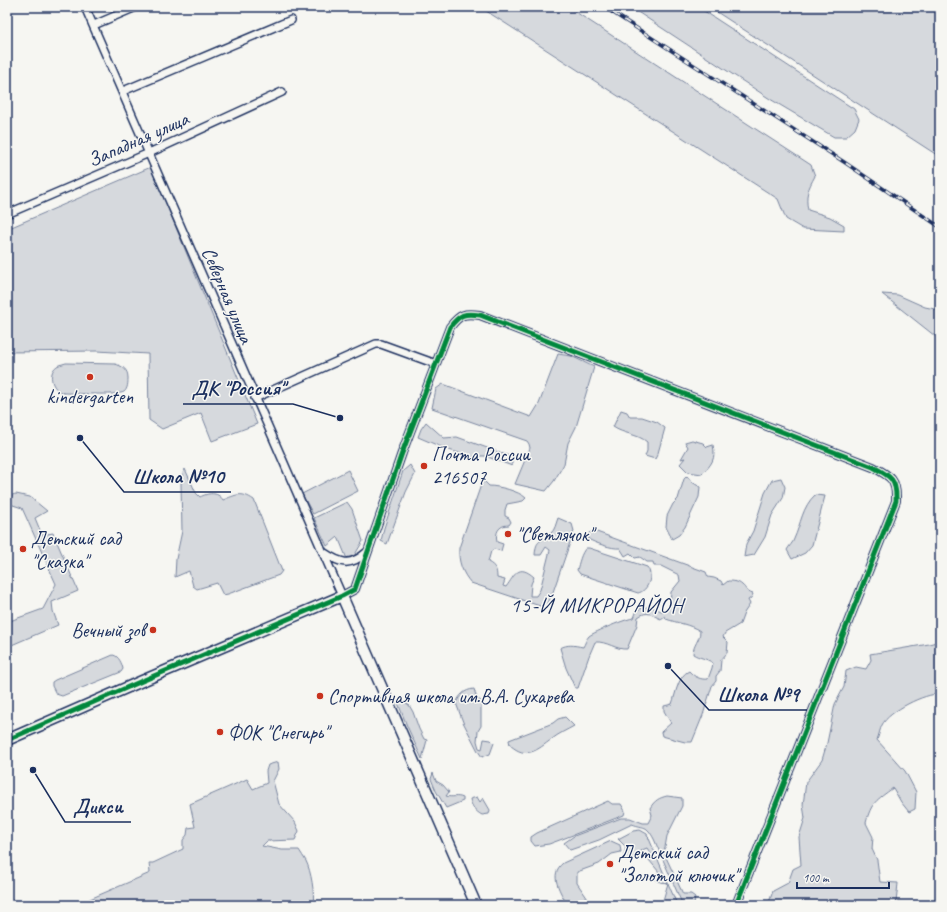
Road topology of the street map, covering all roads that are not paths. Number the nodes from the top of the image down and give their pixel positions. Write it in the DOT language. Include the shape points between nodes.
graph roads {
  1 [pos="85,7"];
  2 [pos="136,7"];
  3 [pos="291,20"];
  4 [pos="94,25"];
  5 [pos="122,91"];
  6 [pos="282,92"];
  7 [pos="149,153"];
  8 [pos="7,214"];
  9 [pos="436,364"];
  10 [pos="255,398"];
  11 [pos="323,552"];
  12 [pos="367,552"];
  13 [pos="342,596"];
  14 [pos="7,740"];
  15 [pos="476,905"];
  16 [pos="736,905"];
  1 -- 4 [label="street, Северная улица"];
  2 -- 4 [label="street"];
  3 -- 5 [label="street"];
  4 -- 5 [label="street, Северная улица"];
  5 -- 7 [label="street, Северная улица"];
  6 -- 7 [label="street, Западная улица"];
  7 -- 8 [label="street, Западная улица"];
  7 -- 10 [label="street, Северная улица"];
  9 -- 10 [label="street" via="376,344"];
  9 -- 12 [label="street"];
  9 -- 16 [label="street" via="456,318 467,314 480,315 873,467 889,475 893,481 896,501"];
  10 -- 11 [label="street, Северная улица"];
  11 -- 12 [label="street" via="347,563"];
  11 -- 13 [label="street, Северная улица"];
  12 -- 13 [label="street" via="355,589"];
  13 -- 14 [label="street"];
  13 -- 15 [label="street"];
}
